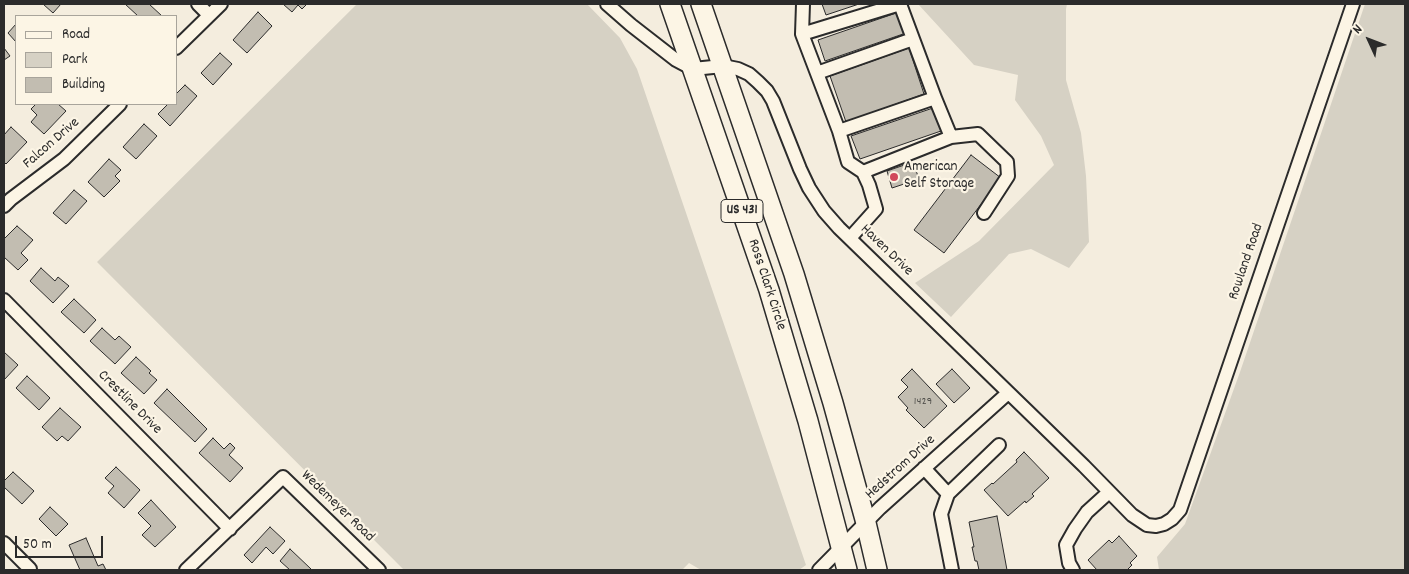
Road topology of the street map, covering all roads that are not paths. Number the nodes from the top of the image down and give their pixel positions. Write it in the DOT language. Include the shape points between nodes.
graph roads {
  1 [pos="198,4"];
  2 [pos="221,4"];
  3 [pos="608,4"];
  4 [pos="670,4"];
  5 [pos="701,4"];
  6 [pos="803,4"];
  7 [pos="1353,4"];
  8 [pos="209,16"];
  9 [pos="802,34"];
  10 [pos="913,39"];
  11 [pos="178,46"];
  12 [pos="723,66"];
  13 [pos="693,69"];
  14 [pos="817,73"];
  15 [pos="935,98"];
  16 [pos="119,105"];
  17 [pos="839,131"];
  18 [pos="951,137"];
  19 [pos="863,172"];
  20 [pos="4,206"];
  21 [pos="984,213"];
  22 [pos="850,238"];
  23 [pos="4,300"];
  24 [pos="1008,393"];
  25 [pos="999,445"];
  26 [pos="924,468"];
  27 [pos="1109,492"];
  28 [pos="948,494"];
  29 [pos="866,523"];
  30 [pos="1164,524"];
  31 [pos="230,529"];
  32 [pos="4,542"];
  33 [pos="842,548"];
  34 [pos="30,569"];
  35 [pos="186,570"];
  36 [pos="379,570"];
  37 [pos="819,570"];
  38 [pos="847,570"];
  39 [pos="877,570"];
  40 [pos="952,570"];
  41 [pos="1073,570"];
  1 -- 8 [label="street"];
  2 -- 8 [label="street"];
  3 -- 13 [label="street" via="653,44"];
  4 -- 13 [label="highway, Ross Clark Circle / US 431"];
  5 -- 12 [label="highway, Ross Clark Circle / US 431"];
  6 -- 9 [label="street"];
  7 -- 30 [label="street, Rowland Road" via="1180,510"];
  8 -- 11 [label="street"];
  9 -- 10 [label="street" via="900,4"];
  9 -- 14 [label="street"];
  10 -- 14 [label="street"];
  10 -- 15 [label="street"];
  12 -- 13 [label="street, Haven Drive"];
  12 -- 22 [label="street, Haven Drive" via="749,74 767,91 809,188 824,211"];
  12 -- 29 [label="highway, Ross Clark Circle / US 431" via="794,274"];
  13 -- 33 [label="highway, Ross Clark Circle / US 431" via="771,299"];
  14 -- 17 [label="street"];
  15 -- 17 [label="street"];
  15 -- 18 [label="street"];
  16 -- 20 [label="street, Falcon Drive" via="64,159"];
  17 -- 19 [label="street" via="848,162"];
  18 -- 19 [label="street"];
  18 -- 21 [label="street" via="978,134 1007,162 1008,176"];
  19 -- 22 [label="street" via="876,209"];
  22 -- 24 [label="street, Haven Drive"];
  23 -- 31 [label="street, Crestline Drive"];
  24 -- 26 [label="street, Hedstrom Drive"];
  24 -- 27 [label="street, Haven Drive"];
  25 -- 28 [label="street"];
  26 -- 28 [label="street"];
  26 -- 29 [label="street, Hedstrom Drive"];
  27 -- 30 [label="street, Haven Drive" via="1147,525"];
  27 -- 41 [label="street" via="1087,512 1066,545"];
  28 -- 40 [label="street" via="941,514"];
  29 -- 33 [label="street, Hedstrom Drive"];
  29 -- 39 [label="highway, Ross Clark Circle / US 431"];
  31 -- 35 [label="street"];
  31 -- 36 [label="street, Wedemeyer Road" via="284,477"];
  32 -- 34 [label="street"];
  33 -- 37 [label="street, Hedstrom Drive"];
  33 -- 38 [label="highway, Ross Clark Circle / US 431"];
}
